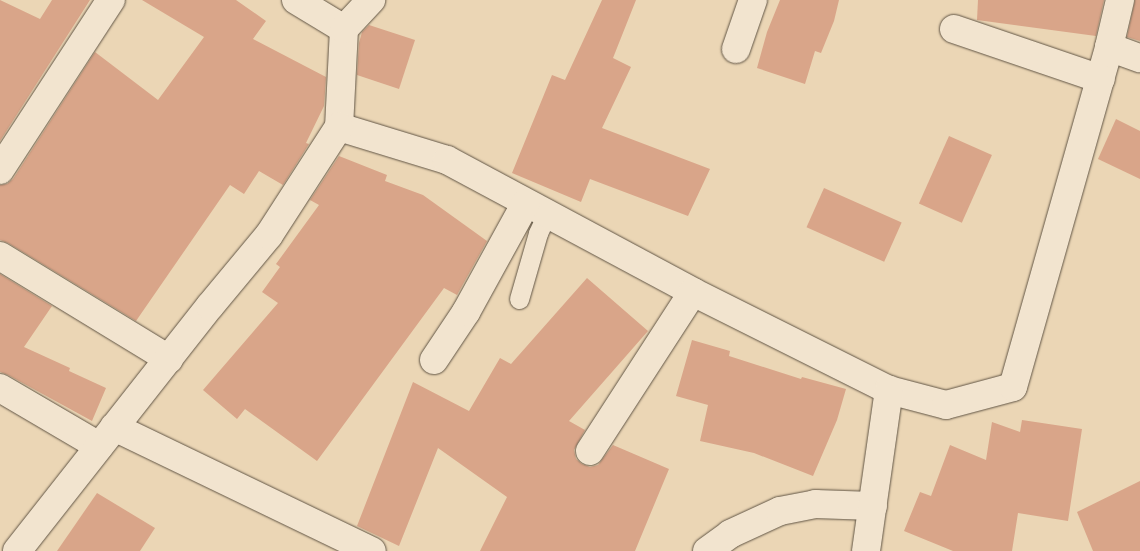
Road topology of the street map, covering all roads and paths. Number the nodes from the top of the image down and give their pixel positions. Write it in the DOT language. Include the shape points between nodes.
graph roads {
  1 [pos="111,0"];
  2 [pos="296,0"];
  3 [pos="371,0"];
  4 [pos="752,0"];
  5 [pos="1120,0"];
  6 [pos="344,29"];
  7 [pos="954,29"];
  8 [pos="1110,47"];
  9 [pos="736,49"];
  10 [pos="1140,58"];
  11 [pos="1100,79"];
  12 [pos="339,126"];
  13 [pos="0,170"];
  14 [pos="537,208"];
  15 [pos="0,256"];
  16 [pos="693,292"];
  17 [pos="519,300"];
  18 [pos="169,359"];
  19 [pos="434,360"];
  20 [pos="0,388"];
  21 [pos="889,390"];
  22 [pos="106,437"];
  23 [pos="590,451"];
  24 [pos="873,506"];
  25 [pos="17,551"];
  26 [pos="372,551"];
  27 [pos="708,551"];
  28 [pos="866,551"];
  1 -- 13 [label="street"];
  2 -- 6 [label="street"];
  3 -- 6 [label="street"];
  4 -- 9 [label="street"];
  5 -- 8 [label="street"];
  6 -- 12 [label="street"];
  7 -- 11 [label="street"];
  8 -- 10 [label="street"];
  8 -- 11 [label="street"];
  11 -- 21 [label="street" via="1013,387 946,405"];
  12 -- 14 [label="street" via="447,160"];
  12 -- 18 [label="street" via="269,236"];
  14 -- 16 [label="street"];
  14 -- 17 [label="lane" via="538,233"];
  14 -- 19 [label="street"];
  15 -- 18 [label="street"];
  16 -- 21 [label="street"];
  16 -- 23 [label="street"];
  18 -- 22 [label="street"];
  20 -- 22 [label="street"];
  21 -- 24 [label="street"];
  22 -- 25 [label="street"];
  22 -- 26 [label="street"];
  24 -- 27 [label="street" via="816,504 780,511 730,534"];
  24 -- 28 [label="street"];
}
